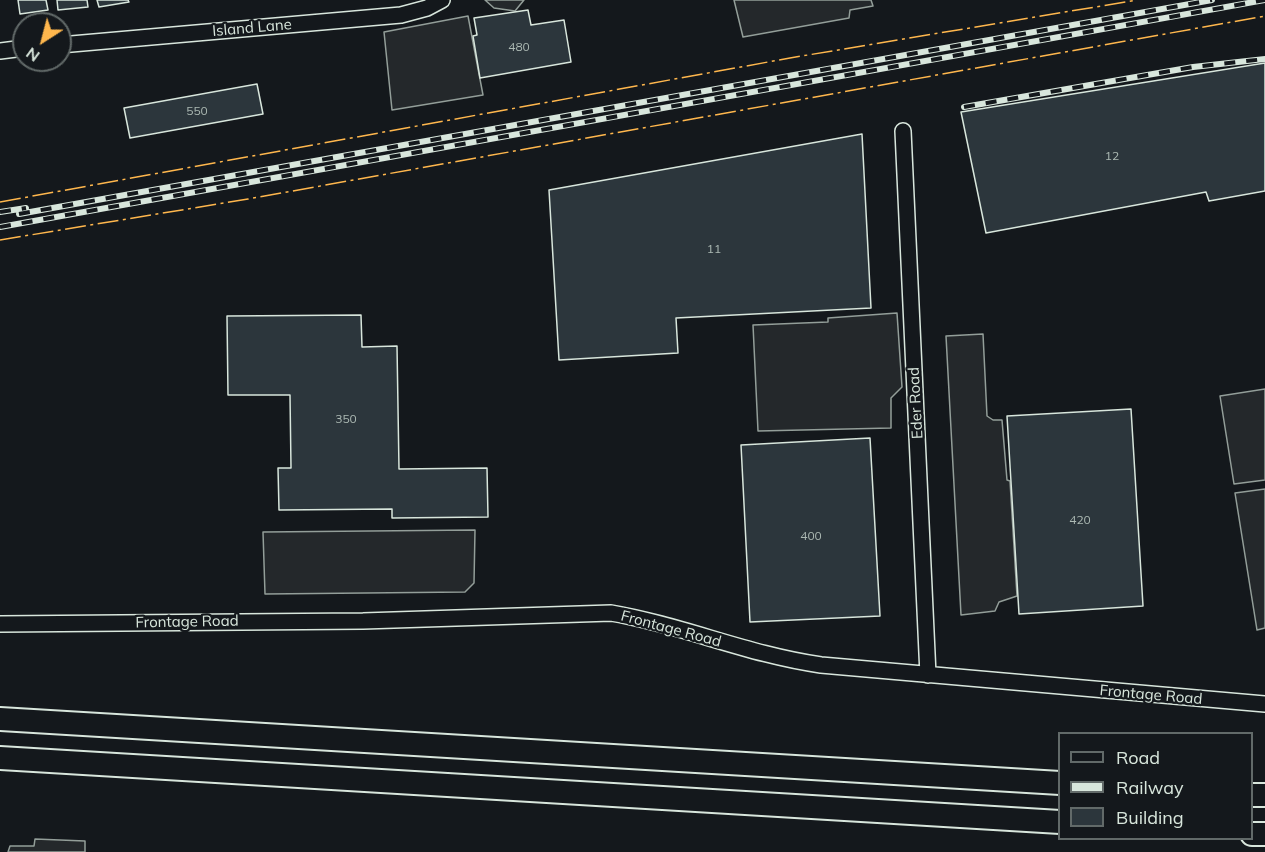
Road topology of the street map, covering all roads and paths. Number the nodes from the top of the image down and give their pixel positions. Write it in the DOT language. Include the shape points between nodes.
graph roads {
  1 [pos="442,0"];
  2 [pos="72,44"];
  3 [pos="903,131"];
  4 [pos="0,624"];
  5 [pos="928,675"];
  6 [pos="1265,704"];
  7 [pos="0,719"];
  8 [pos="0,758"];
  9 [pos="1058,783"];
  10 [pos="1058,822"];
  1 -- 2 [label="street, Island Lane" via="401,15"];
  3 -- 5 [label="street, Eder Road"];
  4 -- 5 [label="street, Frontage Road" via="363,621 611,613 782,659"];
  5 -- 6 [label="street, Frontage Road"];
  7 -- 9 [label="highway"];
  8 -- 10 [label="highway"];
}
